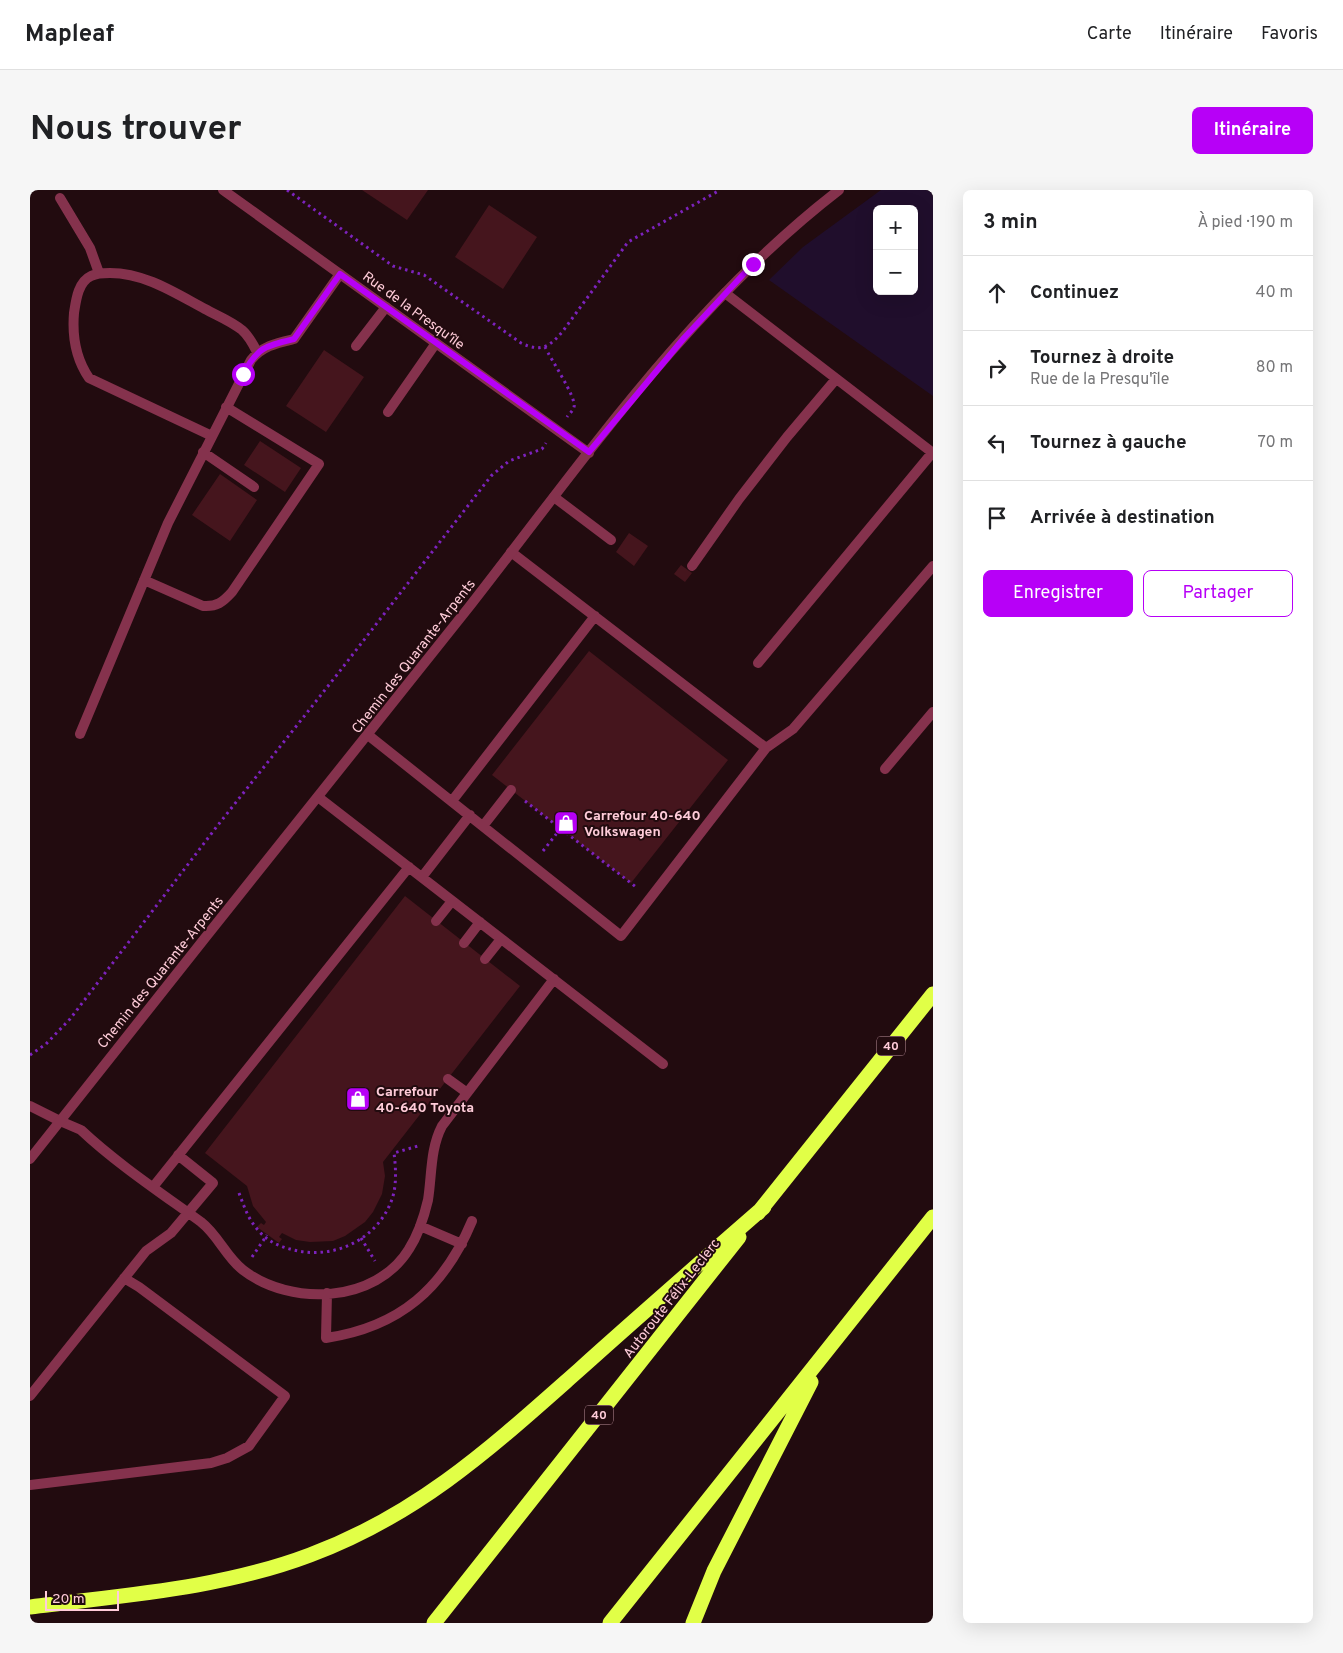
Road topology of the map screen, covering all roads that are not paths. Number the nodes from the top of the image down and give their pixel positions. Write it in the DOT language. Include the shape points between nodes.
graph roads {
  1 [pos="223,190"];
  2 [pos="839,190"];
  3 [pos="60,198"];
  4 [pos="100,273"];
  5 [pos="340,274"];
  6 [pos="725,293"];
  7 [pos="386,307"];
  8 [pos="436,343"];
  9 [pos="356,346"];
  10 [pos="258,352"];
  11 [pos="836,379"];
  12 [pos="226,407"];
  13 [pos="388,412"];
  14 [pos="212,436"];
  15 [pos="203,452"];
  16 [pos="589,452"];
  17 [pos="932,453"];
  18 [pos="254,487"];
  19 [pos="554,497"];
  20 [pos="611,540"];
  21 [pos="512,552"];
  22 [pos="692,566"];
  23 [pos="933,566"];
  24 [pos="144,580"];
  25 [pos="595,616"];
  26 [pos="758,663"];
  27 [pos="933,712"];
  28 [pos="80,734"];
  29 [pos="368,735"];
  30 [pos="766,748"];
  31 [pos="885,769"];
  32 [pos="512,790"];
  33 [pos="318,797"];
  34 [pos="452,801"];
  35 [pos="470,815"];
  36 [pos="483,826"];
  37 [pos="408,867"];
  38 [pos="422,878"];
  39 [pos="452,901"];
  40 [pos="436,921"];
  41 [pos="480,922"];
  42 [pos="502,938"];
  43 [pos="464,943"];
  44 [pos="485,959"];
  45 [pos="554,980"];
  46 [pos="933,994"];
  47 [pos="663,1064"];
  48 [pos="448,1078"];
  49 [pos="466,1092"];
  50 [pos="30,1106"];
  51 [pos="60,1121"];
  52 [pos="178,1155"];
  53 [pos="30,1160"];
  54 [pos="153,1187"];
  55 [pos="764,1207"];
  56 [pos="188,1213"];
  57 [pos="933,1217"];
  58 [pos="472,1221"];
  59 [pos="420,1226"];
  60 [pos="462,1244"];
  61 [pos="124,1278"];
  62 [pos="327,1294"];
  63 [pos="826,1352"];
  64 [pos="30,1396"];
  65 [pos="30,1485"];
  66 [pos="30,1607"];
  67 [pos="434,1623"];
  68 [pos="610,1623"];
  69 [pos="693,1623"];
  1 -- 5 [label="street, Rue de la Presqu'île"];
  2 -- 6 [label="street, Chemin des Quarante-Arpents" via="773,245"];
  3 -- 4 [label="street" via="90,248"];
  4 -- 10 [label="street" via="134,275 164,287 235,325"];
  4 -- 14 [label="street" via="83,282 76,303 73,335 81,366 89,378"];
  5 -- 7 [label="street, Rue de la Presqu'île"];
  5 -- 10 [label="street" via="294,339 270,345"];
  6 -- 11 [label="street"];
  6 -- 16 [label="street, Chemin des Quarante-Arpents"];
  7 -- 8 [label="street, Rue de la Presqu'île"];
  7 -- 9 [label="street"];
  8 -- 13 [label="street"];
  8 -- 16 [label="street, Rue de la Presqu'île"];
  10 -- 12 [label="street"];
  11 -- 17 [label="street"];
  11 -- 22 [label="street" via="739,499"];
  12 -- 14 [label="street"];
  12 -- 24 [label="street" via="319,464 223,602 213,607 203,606"];
  14 -- 15 [label="street"];
  15 -- 18 [label="street"];
  15 -- 24 [label="street"];
  16 -- 19 [label="street, Chemin des Quarante-Arpents"];
  17 -- 26 [label="street"];
  19 -- 20 [label="street"];
  19 -- 21 [label="street, Chemin des Quarante-Arpents"];
  21 -- 25 [label="street"];
  21 -- 29 [label="street, Chemin des Quarante-Arpents"];
  23 -- 30 [label="street" via="793,729"];
  24 -- 28 [label="street"];
  25 -- 30 [label="street"];
  25 -- 34 [label="street"];
  27 -- 31 [label="street"];
  29 -- 33 [label="street, Chemin des Quarante-Arpents"];
  29 -- 34 [label="street"];
  30 -- 36 [label="street" via="621,936"];
  32 -- 36 [label="street"];
  33 -- 37 [label="street"];
  33 -- 51 [label="street, Chemin des Quarante-Arpents"];
  34 -- 35 [label="street"];
  35 -- 36 [label="street"];
  35 -- 38 [label="street"];
  37 -- 38 [label="street"];
  37 -- 52 [label="street"];
  38 -- 39 [label="street"];
  39 -- 40 [label="street"];
  39 -- 41 [label="street"];
  41 -- 42 [label="street"];
  41 -- 43 [label="street"];
  42 -- 44 [label="street"];
  42 -- 45 [label="street"];
  45 -- 47 [label="street"];
  45 -- 49 [label="street"];
  46 -- 55 [label="highway, Autoroute Félix-Leclerc / 40"];
  48 -- 49 [label="street"];
  49 -- 59 [label="street" via="435,1141 428,1199"];
  50 -- 51 [label="street"];
  51 -- 53 [label="street, Chemin des Quarante-Arpents"];
  51 -- 54 [label="street" via="80,1130"];
  52 -- 54 [label="street"];
  52 -- 56 [label="street" via="213,1182"];
  54 -- 56 [label="street"];
  55 -- 66 [label="highway" via="498,1441 444,1484 384,1522 309,1556 239,1576 169,1590"];
  55 -- 67 [label="highway, Autoroute Félix-Leclerc / 40"];
  56 -- 61 [label="street" via="171,1233 146,1251"];
  56 -- 62 [label="street" via="205,1226 232,1260 256,1278 300,1294"];
  57 -- 63 [label="highway"];
  58 -- 60 [label="street"];
  59 -- 60 [label="street"];
  59 -- 62 [label="street" via="409,1250 384,1275 357,1288"];
  60 -- 62 [label="street" via="444,1274 424,1295 375,1326 326,1338"];
  61 -- 64 [label="street"];
  61 -- 65 [label="street" via="285,1396 249,1446 227,1458 211,1463"];
  63 -- 68 [label="highway"];
  63 -- 69 [label="highway" via="714,1572"];
}
